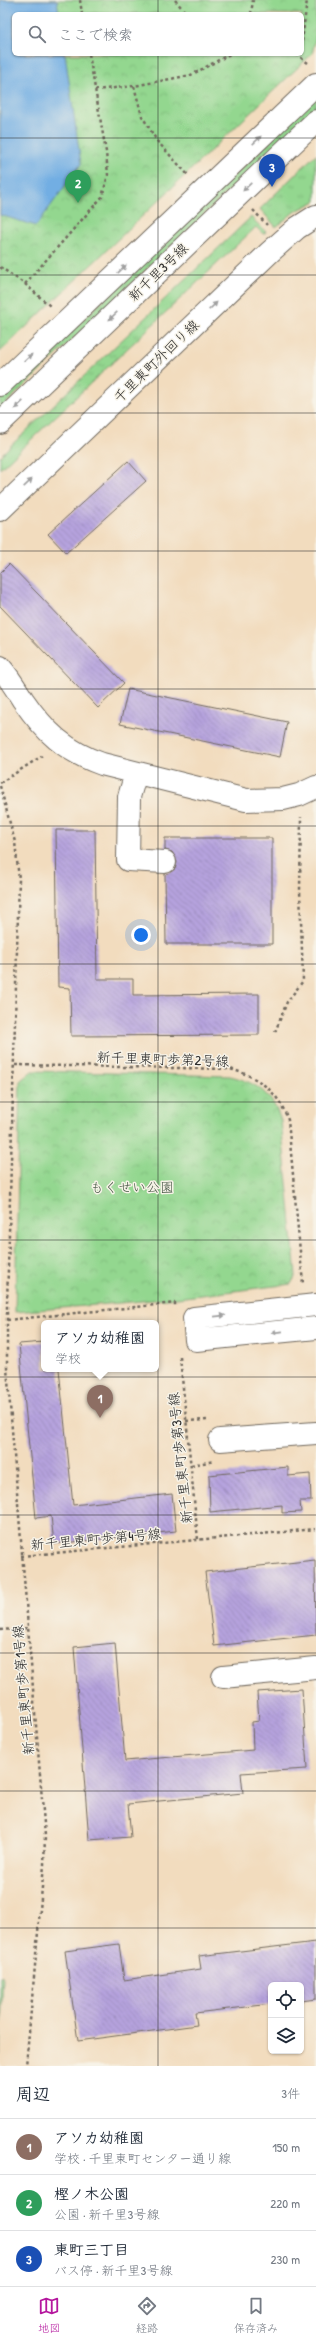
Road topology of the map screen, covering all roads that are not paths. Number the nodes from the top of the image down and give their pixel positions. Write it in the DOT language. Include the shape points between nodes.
graph roads {
  1 [pos="314,75"];
  2 [pos="316,121"];
  3 [pos="316,216"];
  4 [pos="0,385"];
  5 [pos="0,424"];
  6 [pos="0,510"];
  7 [pos="0,667"];
  8 [pos="136,773"];
  9 [pos="316,787"];
  10 [pos="165,862"];
  11 [pos="316,1305"];
  12 [pos="248,1313"];
  13 [pos="316,1328"];
  14 [pos="250,1335"];
  15 [pos="316,1433"];
  16 [pos="220,1440"];
  17 [pos="316,1668"];
  18 [pos="223,1677"];
  4 -- 1 [label="street, 新千里3号線, one-way"];
  2 -- 5 [label="street, 新千里3号線, one-way"];
  6 -- 3 [label="street, 千里東町外回り線, one-way" via="270,252 297,228"];
  7 -- 8 [label="street" via="33,714 62,745 82,757"];
  8 -- 9 [label="street" via="246,800 283,799"];
  8 -- 10 [label="street" via="129,797 128,860"];
  11 -- 12 [label="street"];
  12 -- 14 [label="street"];
  14 -- 12 [label="street, one-way" via="196,1340 194,1318"];
  13 -- 14 [label="street, one-way"];
  15 -- 16 [label="street"];
  17 -- 18 [label="street"];
}
